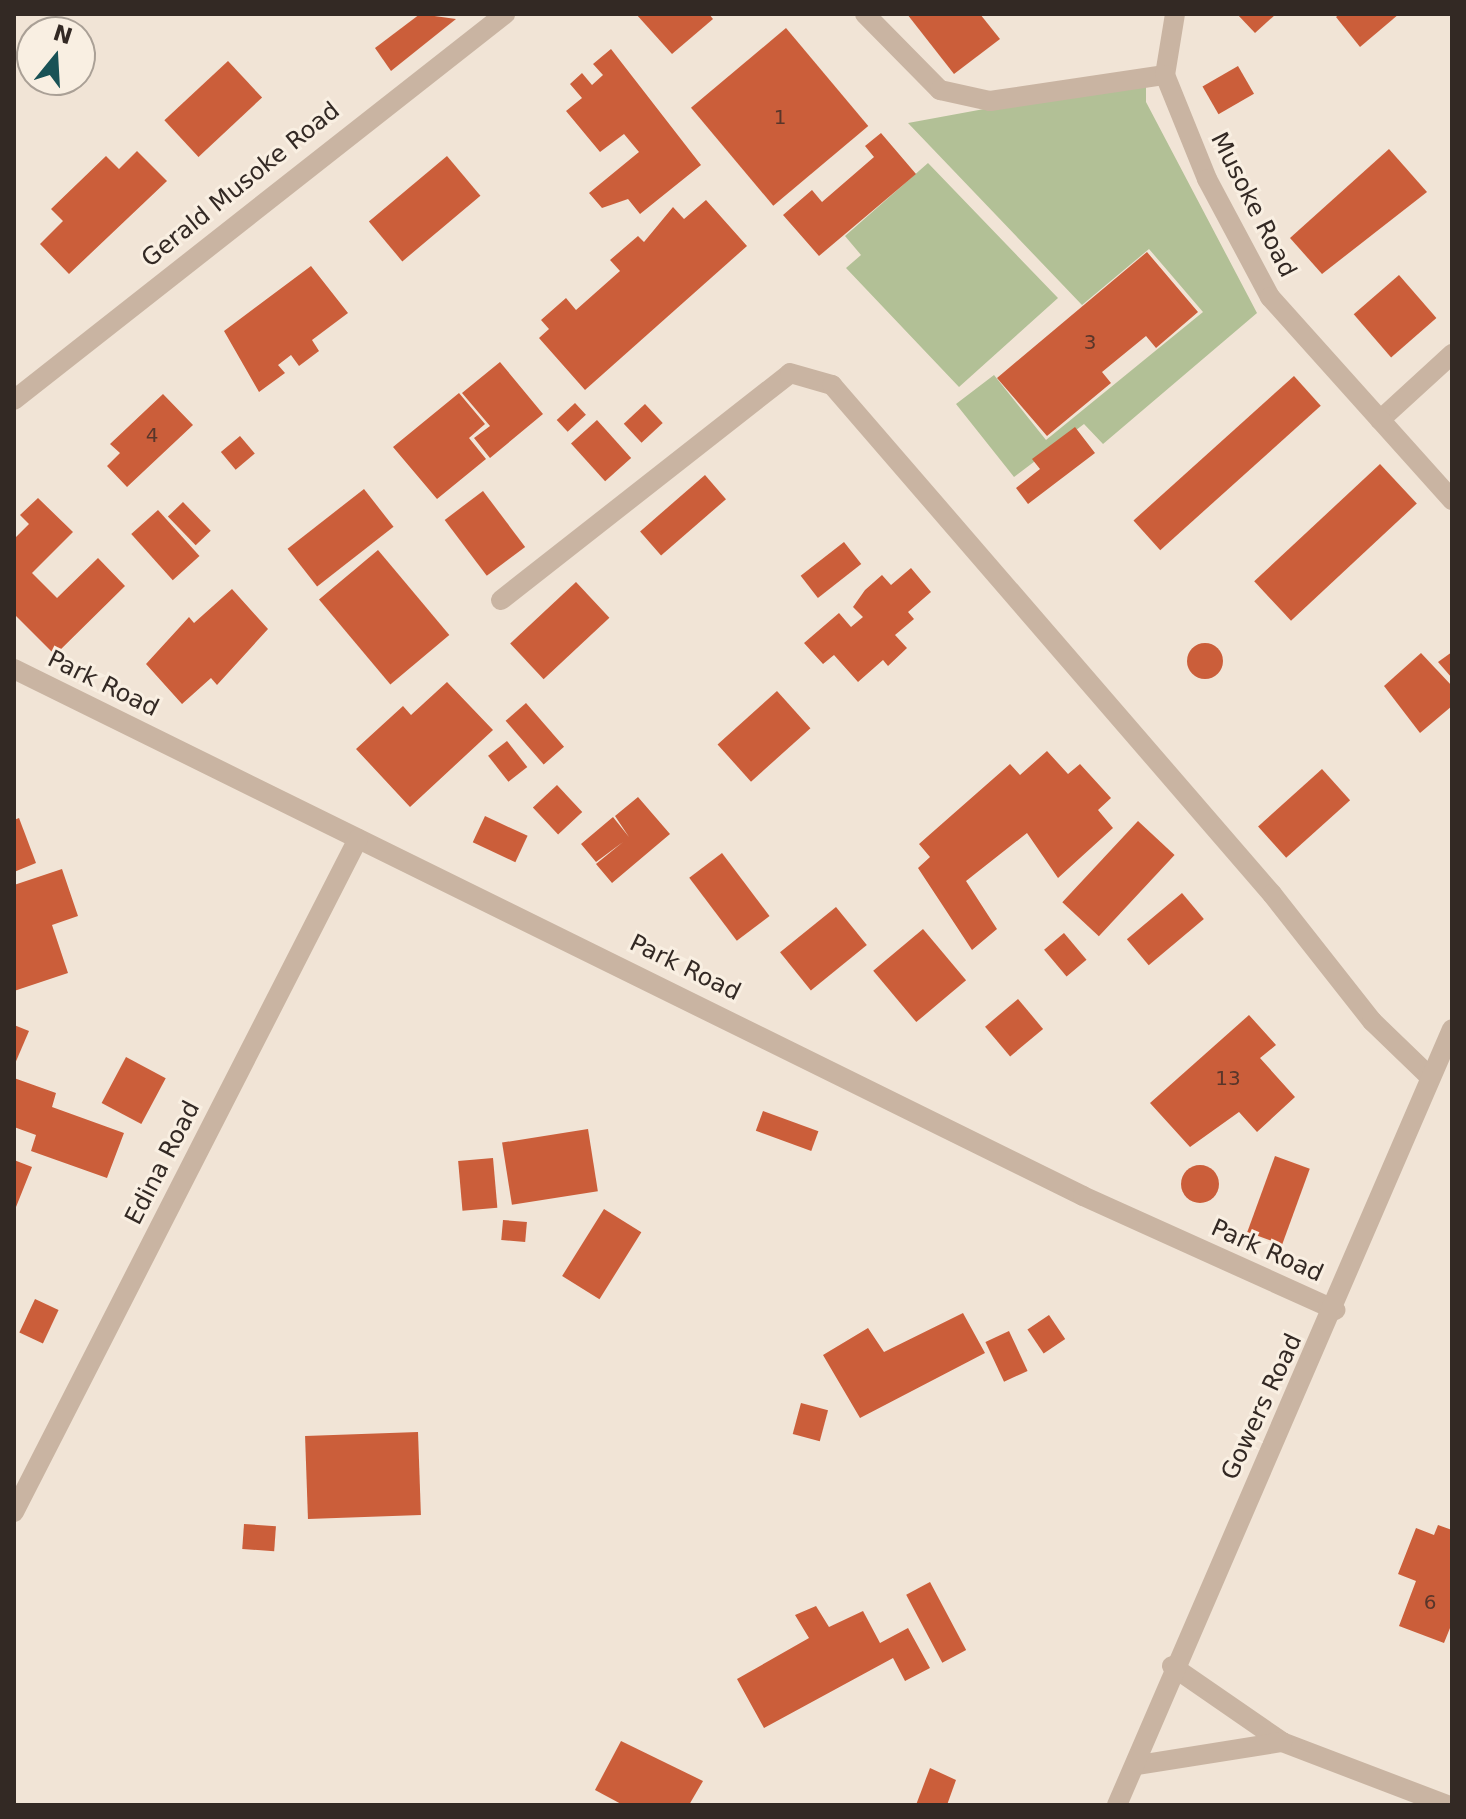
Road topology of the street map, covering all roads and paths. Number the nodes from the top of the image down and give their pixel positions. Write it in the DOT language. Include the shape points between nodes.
graph roads {
  1 [pos="505,14"];
  2 [pos="865,14"];
  3 [pos="1175,14"];
  4 [pos="1165,75"];
  5 [pos="1452,354"];
  6 [pos="14,400"];
  7 [pos="1380,420"];
  8 [pos="1452,500"];
  9 [pos="501,600"];
  10 [pos="14,669"];
  11 [pos="358,839"];
  12 [pos="1452,1029"];
  13 [pos="1430,1077"];
  14 [pos="1335,1310"];
  15 [pos="14,1512"];
  16 [pos="1172,1666"];
  17 [pos="1282,1742"];
  18 [pos="1138,1765"];
  19 [pos="1117,1805"];
  20 [pos="1447,1805"];
  1 -- 6 [label="street, Gerald Musoke Road"];
  2 -- 4 [label="street" via="940,90 990,101"];
  3 -- 4 [label="street"];
  4 -- 7 [label="street, Musoke Road" via="1207,179 1270,297"];
  5 -- 7 [label="street"];
  7 -- 8 [label="street, Musoke Road"];
  9 -- 13 [label="street" via="790,373 832,385 1272,894 1372,1021"];
  10 -- 11 [label="street, Park Road"];
  11 -- 14 [label="street, Park Road" via="1083,1196"];
  11 -- 15 [label="street, Edina Road"];
  12 -- 13 [label="street, Gowers Road"];
  13 -- 14 [label="street, Gowers Road"];
  14 -- 16 [label="street, Gowers Road"];
  16 -- 17 [label="street"];
  16 -- 18 [label="street, Gowers Road"];
  17 -- 18 [label="street"];
  17 -- 20 [label="street"];
  18 -- 19 [label="street, Gowers Road"];
}
